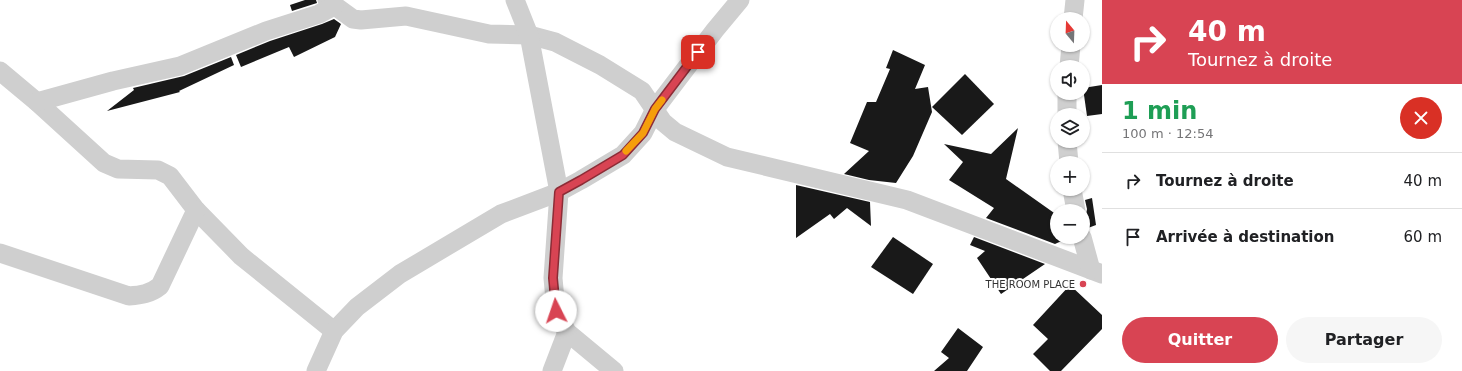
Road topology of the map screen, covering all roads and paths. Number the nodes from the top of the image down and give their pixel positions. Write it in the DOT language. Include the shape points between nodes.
graph roads {
  1 [pos="515,0"];
  2 [pos="740,0"];
  3 [pos="1075,0"];
  4 [pos="331,3"];
  5 [pos="1074,12"];
  6 [pos="530,36"];
  7 [pos="0,72"];
  8 [pos="37,102"];
  9 [pos="655,109"];
  10 [pos="559,192"];
  11 [pos="196,210"];
  12 [pos="1085,244"];
  13 [pos="0,253"];
  14 [pos="1097,272"];
  15 [pos="334,331"];
  16 [pos="567,332"];
  17 [pos="316,371"];
  18 [pos="552,371"];
  19 [pos="614,371"];
  1 -- 6 [label="street"];
  2 -- 9 [label="street"];
  3 -- 5 [label="street"];
  4 -- 6 [label="street" via="353,20 406,16 490,34"];
  4 -- 8 [label="street" via="319,14 266,31 180,66"];
  6 -- 9 [label="street" via="555,42 600,65 642,91"];
  6 -- 10 [label="street"];
  7 -- 8 [label="street"];
  8 -- 11 [label="street" via="104,163 118,169 158,170 170,176"];
  9 -- 10 [label="street" via="643,133 623,155"];
  9 -- 14 [label="street" via="663,122 675,132 727,157 907,200"];
  10 -- 15 [label="street" via="501,214 400,274 356,307"];
  10 -- 16 [label="street" via="553,278 556,311"];
  11 -- 13 [label="street" via="160,286 143,295 129,296"];
  11 -- 15 [label="street" via="241,256"];
  12 -- 14 [label="street"];
  15 -- 17 [label="street"];
  16 -- 18 [label="street"];
  16 -- 19 [label="street"];
}
